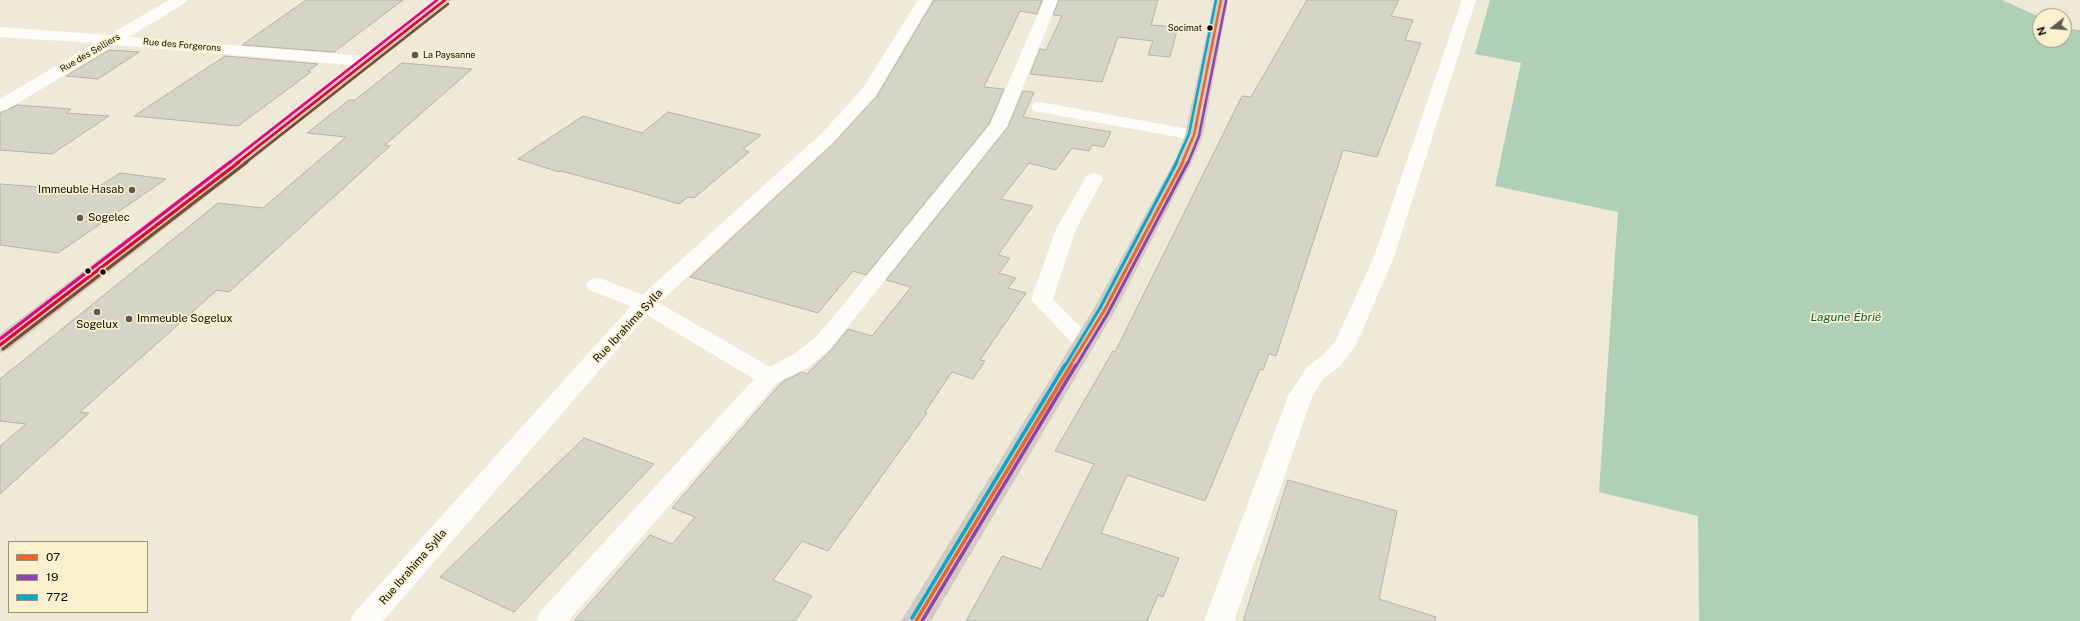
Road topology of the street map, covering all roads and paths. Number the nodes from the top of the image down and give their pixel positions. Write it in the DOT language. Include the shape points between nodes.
graph roads {
  1 [pos="180,0"];
  2 [pos="445,0"];
  3 [pos="925,0"];
  4 [pos="1051,0"];
  5 [pos="1221,0"];
  6 [pos="1469,0"];
  7 [pos="0,32"];
  8 [pos="114,40"];
  9 [pos="364,61"];
  10 [pos="0,106"];
  11 [pos="1040,107"];
  12 [pos="1194,135"];
  13 [pos="1094,179"];
  14 [pos="597,285"];
  15 [pos="645,304"];
  16 [pos="1084,342"];
  17 [pos="0,345"];
  18 [pos="770,378"];
  19 [pos="365,621"];
  20 [pos="550,621"];
  21 [pos="916,621"];
  22 [pos="1219,621"];
  1 -- 8 [label="street, Rue des Selliers"];
  2 -- 9 [label="main road"];
  3 -- 15 [label="street, Rue Ibrahima Sylla" via="874,86 827,138"];
  4 -- 18 [label="street" via="998,126 823,343 802,360"];
  5 -- 12 [label="main road"];
  6 -- 22 [label="street" via="1384,257 1345,345 1315,374 1300,396"];
  7 -- 8 [label="street, Rue des Forgerons"];
  8 -- 9 [label="street, Rue des Forgerons"];
  8 -- 10 [label="street, Rue des Selliers"];
  9 -- 17 [label="main road" via="213,182"];
  11 -- 12 [label="street"];
  12 -- 16 [label="main road" via="1184,160 1143,238 1104,311"];
  13 -- 16 [label="street" via="1066,229 1042,300"];
  14 -- 15 [label="street"];
  15 -- 18 [label="street"];
  15 -- 19 [label="street, Rue Ibrahima Sylla"];
  16 -- 21 [label="main road"];
  18 -- 20 [label="street"];
}
